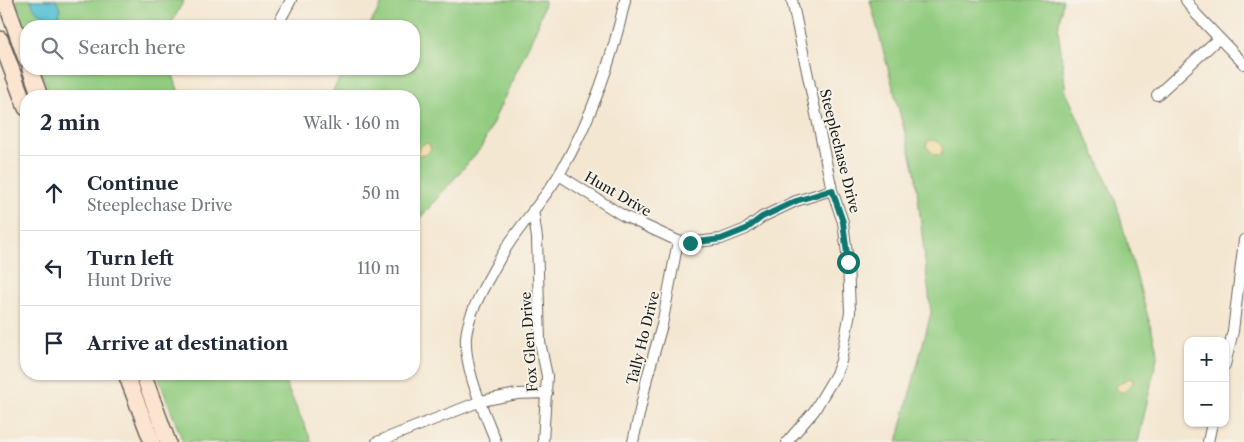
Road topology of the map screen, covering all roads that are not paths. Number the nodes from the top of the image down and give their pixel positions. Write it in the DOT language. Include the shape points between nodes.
graph roads {
  1 [pos="4,0"];
  2 [pos="291,0"];
  3 [pos="625,0"];
  4 [pos="792,0"];
  5 [pos="1186,0"];
  6 [pos="280,20"];
  7 [pos="1219,38"];
  8 [pos="0,39"];
  9 [pos="20,43"];
  10 [pos="1244,64"];
  11 [pos="32,75"];
  12 [pos="38,90"];
  13 [pos="20,92"];
  14 [pos="1157,95"];
  15 [pos="559,175"];
  16 [pos="832,190"];
  17 [pos="533,210"];
  18 [pos="1244,240"];
  19 [pos="678,241"];
  20 [pos="1229,348"];
  21 [pos="128,380"];
  22 [pos="145,380"];
  23 [pos="547,393"];
  24 [pos="481,401"];
  25 [pos="1211,427"];
  26 [pos="152,442"];
  27 [pos="168,442"];
  28 [pos="377,442"];
  29 [pos="496,442"];
  30 [pos="542,442"];
  31 [pos="632,442"];
  32 [pos="788,442"];
  33 [pos="1208,442"];
  1 -- 9 [label="main road"];
  2 -- 6 [label="street"];
  3 -- 15 [label="street" via="613,54 599,93"];
  4 -- 16 [label="street, Steeplechase Drive"];
  5 -- 7 [label="street"];
  7 -- 10 [label="street"];
  7 -- 14 [label="street"];
  8 -- 13 [label="main road"];
  11 -- 12 [label="main road"];
  15 -- 17 [label="street"];
  15 -- 19 [label="street, Hunt Drive" via="622,216"];
  16 -- 19 [label="street, Hunt Drive" via="796,201 721,239 690,243"];
  16 -- 32 [label="street, Steeplechase Drive" via="843,222 848,262 850,312 847,333 836,374 814,411"];
  17 -- 23 [label="street, Fox Glen Drive" via="537,238 540,342"];
  17 -- 24 [label="street" via="513,237 469,318 466,338 468,361"];
  18 -- 20 [label="street"];
  19 -- 31 [label="street, Tally Ho Drive" via="662,325"];
  21 -- 26 [label="main road"];
  22 -- 27 [label="main road"];
  23 -- 24 [label="street" via="517,394"];
  23 -- 30 [label="street, Fox Glen Drive"];
  24 -- 28 [label="street"];
  24 -- 29 [label="street"];
  25 -- 33 [label="street"];
}
